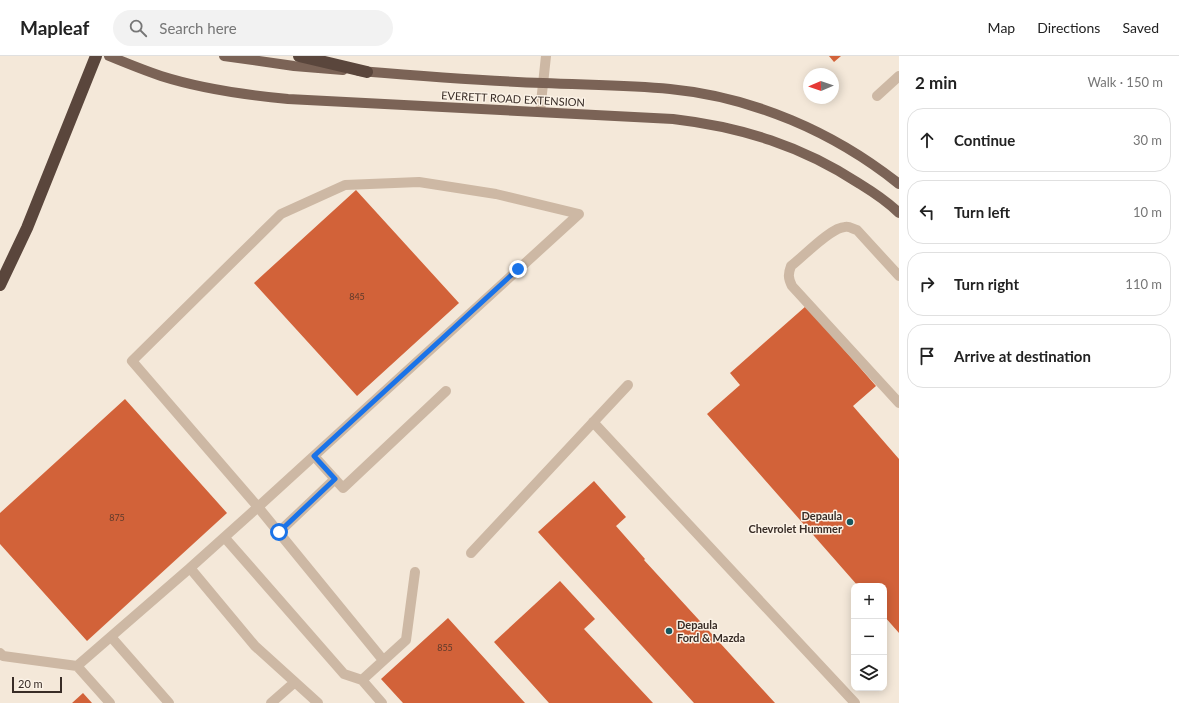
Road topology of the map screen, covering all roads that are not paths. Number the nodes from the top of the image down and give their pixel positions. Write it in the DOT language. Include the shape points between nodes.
graph roads {
  1 [pos="96,56"];
  2 [pos="109,56"];
  3 [pos="224,56"];
  4 [pos="298,56"];
  5 [pos="546,56"];
  6 [pos="367,72"];
  7 [pos="899,76"];
  8 [pos="543,83"];
  9 [pos="877,96"];
  10 [pos="540,112"];
  11 [pos="899,184"];
  12 [pos="899,213"];
  13 [pos="899,276"];
  14 [pos="0,285"];
  15 [pos="628,385"];
  16 [pos="446,391"];
  17 [pos="899,403"];
  18 [pos="593,422"];
  19 [pos="314,456"];
  20 [pos="335,479"];
  21 [pos="258,507"];
  22 [pos="279,532"];
  23 [pos="225,538"];
  24 [pos="471,553"];
  25 [pos="190,568"];
  26 [pos="415,572"];
  27 [pos="112,638"];
  28 [pos="0,653"];
  29 [pos="383,660"];
  30 [pos="77,666"];
  31 [pos="362,680"];
  32 [pos="295,682"];
  33 [pos="110,703"];
  34 [pos="170,703"];
  35 [pos="271,703"];
  36 [pos="318,703"];
  37 [pos="382,703"];
  38 [pos="855,703"];
  1 -- 14 [label="highway" via="27,228"];
  2 -- 10 [label="main road, EVERETT ROAD EXTENSION" via="161,76 240,94 288,99"];
  3 -- 6 [label="main road, EVERETT ROAD EXTENSION" via="294,66"];
  4 -- 6 [label="highway"];
  5 -- 8 [label="street"];
  6 -- 8 [label="main road, EVERETT ROAD EXTENSION"];
  7 -- 9 [label="street"];
  8 -- 10 [label="street"];
  8 -- 11 [label="main road, EVERETT ROAD EXTENSION" via="671,89 742,103 782,116 832,139 882,170"];
  10 -- 12 [label="main road, EVERETT ROAD EXTENSION" via="673,119 746,132 779,142 818,159 844,173"];
  13 -- 17 [label="street" via="857,230 850,227 833,230 792,266 788,273 792,286"];
  15 -- 18 [label="street"];
  16 -- 20 [label="street" via="343,488"];
  18 -- 24 [label="street"];
  18 -- 38 [label="street"];
  19 -- 20 [label="street"];
  19 -- 21 [label="street"];
  19 -- 21 [label="street" via="579,214 496,194 419,182 344,184 281,214 132,361"];
  20 -- 22 [label="street"];
  21 -- 22 [label="street"];
  21 -- 23 [label="street"];
  22 -- 29 [label="street"];
  23 -- 25 [label="street"];
  23 -- 31 [label="street" via="344,674"];
  25 -- 27 [label="street"];
  25 -- 32 [label="street" via="256,646"];
  26 -- 29 [label="street" via="406,640"];
  27 -- 30 [label="street"];
  27 -- 34 [label="street"];
  28 -- 30 [label="street" via="2,656"];
  29 -- 31 [label="street"];
  30 -- 33 [label="street"];
  31 -- 37 [label="street"];
  32 -- 35 [label="street"];
  32 -- 36 [label="street"];
}
